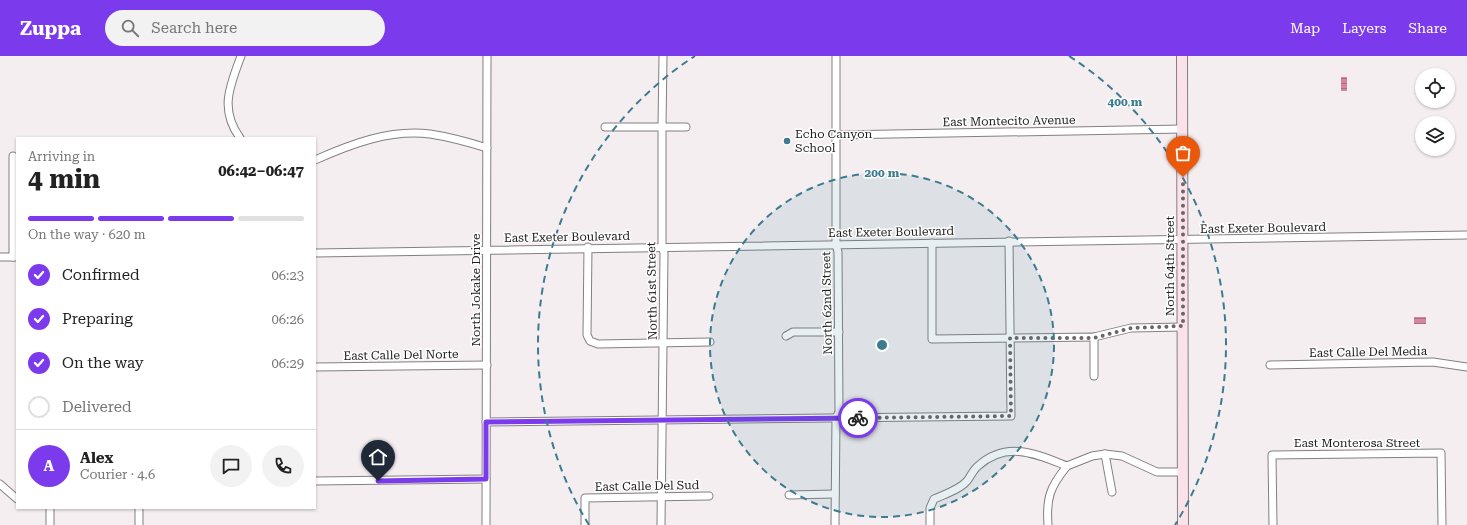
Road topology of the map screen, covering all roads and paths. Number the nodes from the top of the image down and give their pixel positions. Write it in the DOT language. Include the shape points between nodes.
graph roads {
  1 [pos="241,56"];
  2 [pos="487,56"];
  3 [pos="664,56"];
  4 [pos="836,56"];
  5 [pos="1182,56"];
  6 [pos="605,127"];
  7 [pos="662,127"];
  8 [pos="686,127"];
  9 [pos="1183,129"];
  10 [pos="836,135"];
  11 [pos="239,137"];
  12 [pos="487,148"];
  13 [pos="12,156"];
  14 [pos="316,160"];
  15 [pos="1467,235"];
  16 [pos="1183,240"];
  17 [pos="1009,241"];
  18 [pos="932,243"];
  19 [pos="836,244"];
  20 [pos="588,247"];
  21 [pos="662,247"];
  22 [pos="487,250"];
  23 [pos="316,253"];
  24 [pos="0,257"];
  25 [pos="15,257"];
  26 [pos="1183,326"];
  27 [pos="839,332"];
  28 [pos="786,336"];
  29 [pos="1010,338"];
  30 [pos="1094,338"];
  31 [pos="710,342"];
  32 [pos="663,343"];
  33 [pos="487,365"];
  34 [pos="1270,365"];
  35 [pos="316,367"];
  36 [pos="1467,367"];
  37 [pos="1094,376"];
  38 [pos="836,418"];
  39 [pos="662,420"];
  40 [pos="486,422"];
  41 [pos="1105,454"];
  42 [pos="1068,466"];
  43 [pos="1183,472"];
  44 [pos="486,479"];
  45 [pos="316,481"];
  46 [pos="0,484"];
  47 [pos="1112,492"];
  48 [pos="835,494"];
  49 [pos="789,495"];
  50 [pos="661,496"];
  51 [pos="709,496"];
  52 [pos="16,498"];
  53 [pos="50,509"];
  54 [pos="139,509"];
  55 [pos="50,525"];
  56 [pos="139,525"];
  57 [pos="486,525"];
  58 [pos="584,525"];
  59 [pos="660,525"];
  60 [pos="835,525"];
  61 [pos="930,525"];
  62 [pos="1048,525"];
  63 [pos="1183,525"];
  64 [pos="1273,525"];
  65 [pos="1442,525"];
  1 -- 11 [label="street" via="229,90 227,112"];
  2 -- 12 [label="street, North Jokake Drive"];
  3 -- 7 [label="street, North 61st Street"];
  4 -- 10 [label="street, North 62nd Street"];
  5 -- 9 [label="street, North 64th Street"];
  6 -- 7 [label="street"];
  7 -- 8 [label="street"];
  7 -- 21 [label="street, North 61st Street"];
  9 -- 10 [label="street, East Montecito Avenue"];
  9 -- 16 [label="street, North 64th Street"];
  10 -- 19 [label="street, North 62nd Street"];
  12 -- 14 [label="street" via="430,134 403,133 367,140"];
  12 -- 22 [label="street, North Jokake Drive"];
  13 -- 25 [label="street"];
  15 -- 16 [label="street, East Exeter Boulevard"];
  16 -- 17 [label="street, East Exeter Boulevard"];
  16 -- 26 [label="street, North 64th Street"];
  17 -- 18 [label="street, East Exeter Boulevard"];
  17 -- 29 [label="street"];
  18 -- 19 [label="street, East Exeter Boulevard"];
  18 -- 29 [label="street" via="932,339"];
  19 -- 21 [label="street, East Exeter Boulevard"];
  19 -- 27 [label="street, North 62nd Street"];
  20 -- 21 [label="street, East Exeter Boulevard"];
  20 -- 22 [label="street, East Exeter Boulevard"];
  20 -- 32 [label="street" via="587,335 590,341 598,344"];
  21 -- 32 [label="street, North 61st Street"];
  22 -- 23 [label="street, East Exeter Boulevard"];
  22 -- 33 [label="street, North Jokake Drive"];
  24 -- 25 [label="street"];
  26 -- 30 [label="street" via="1131,328"];
  26 -- 43 [label="street, North 64th Street"];
  27 -- 28 [label="street" via="793,332"];
  27 -- 38 [label="street, North 62nd Street" via="839,412"];
  29 -- 30 [label="street"];
  29 -- 38 [label="street" via="1011,416"];
  30 -- 37 [label="street"];
  31 -- 32 [label="street"];
  32 -- 39 [label="street, North 61st Street"];
  33 -- 35 [label="street, East Calle Del Norte"];
  33 -- 40 [label="street, North Jokake Drive"];
  34 -- 36 [label="street, East Calle Del Media" via="1433,362"];
  38 -- 39 [label="street"];
  38 -- 48 [label="street, North 62nd Street"];
  39 -- 40 [label="street"];
  39 -- 50 [label="street, North 61st Street"];
  40 -- 44 [label="street, North Jokake Drive"];
  41 -- 42 [label="street" via="1092,456"];
  41 -- 43 [label="street" via="1122,456 1157,472"];
  41 -- 47 [label="street"];
  42 -- 61 [label="street" via="1017,451 1000,452 976,467 966,482 934,499 930,508"];
  42 -- 62 [label="street" via="1051,490 1046,506"];
  43 -- 63 [label="street, North 64th Street"];
  44 -- 45 [label="street"];
  44 -- 57 [label="street, North Jokake Drive"];
  46 -- 52 [label="street"];
  48 -- 49 [label="street"];
  48 -- 60 [label="street, North 62nd Street"];
  50 -- 51 [label="street, East Calle Del Sud"];
  50 -- 58 [label="street, East Calle Del Sud" via="585,498"];
  50 -- 59 [label="street, North 61st Street"];
  53 -- 55 [label="street"];
  54 -- 56 [label="street"];
  64 -- 65 [label="street, East Monterosa Street" via="1272,455 1441,454"];
}
